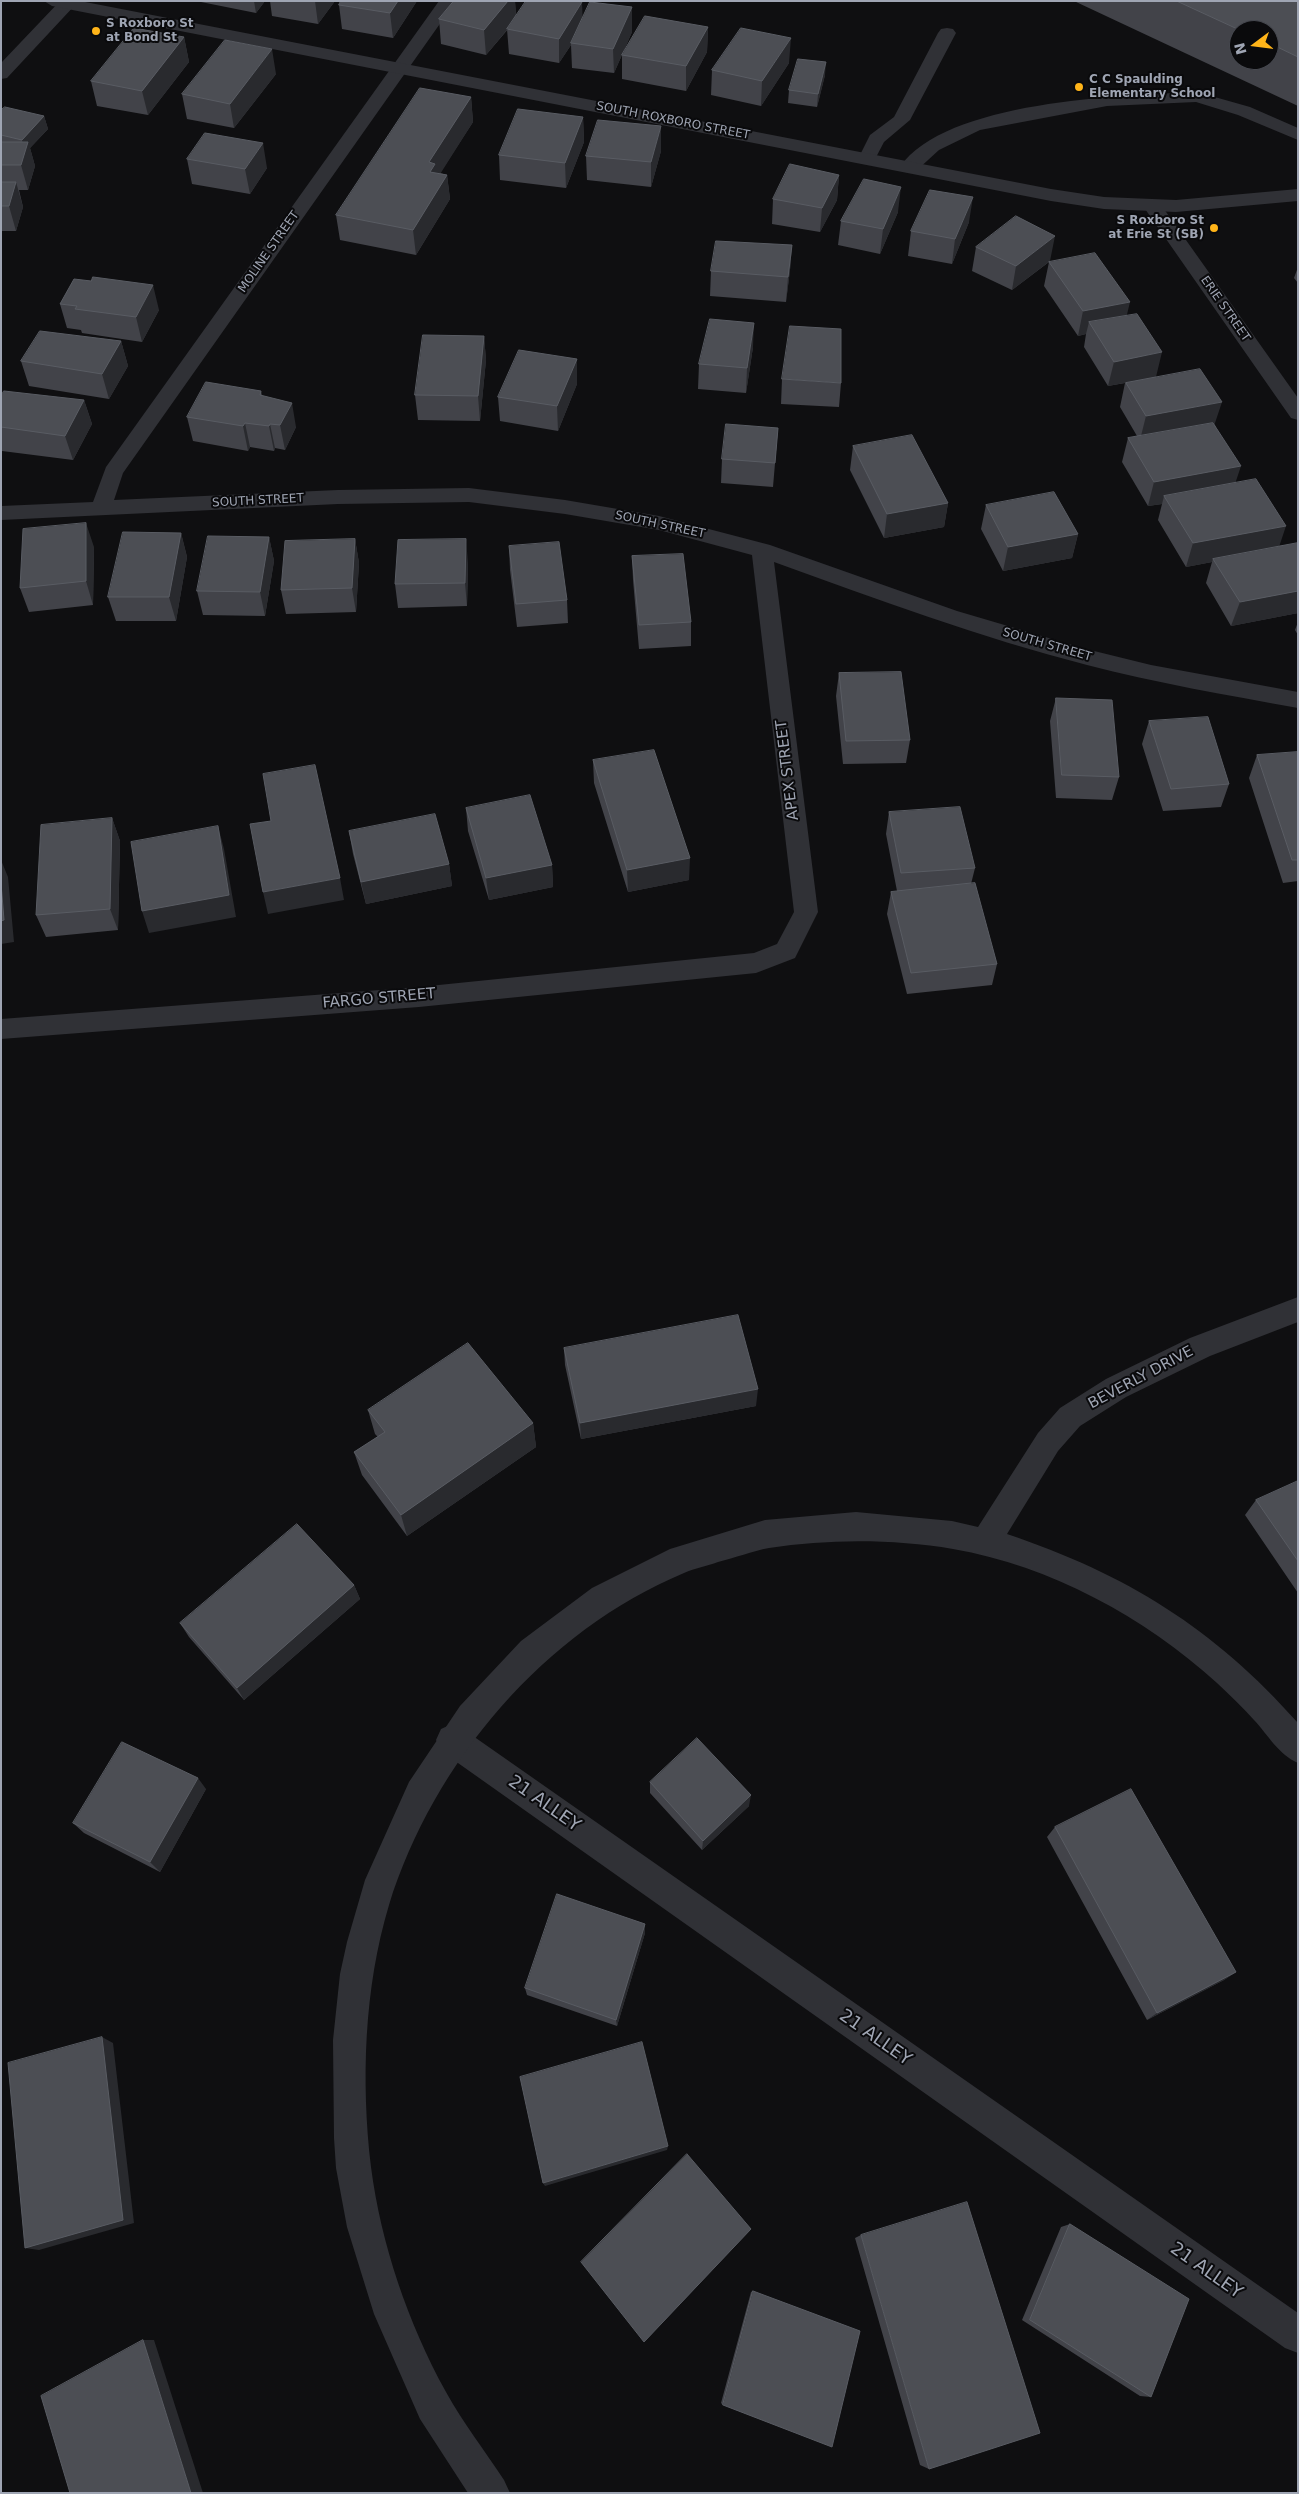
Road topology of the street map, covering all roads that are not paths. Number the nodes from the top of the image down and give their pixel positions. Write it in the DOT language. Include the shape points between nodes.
graph roads {
  1 [pos="448,1"];
  2 [pos="59,3"];
  3 [pos="947,32"];
  4 [pos="400,68"];
  5 [pos="1,74"];
  6 [pos="1298,135"];
  7 [pos="867,159"];
  8 [pos="909,167"];
  9 [pos="1298,195"];
  10 [pos="1152,206"];
  11 [pos="1298,413"];
  12 [pos="101,508"];
  13 [pos="1,513"];
  14 [pos="762,550"];
  15 [pos="1298,700"];
  16 [pos="756,963"];
  17 [pos="1,1029"];
  18 [pos="1298,1309"];
  19 [pos="986,1541"];
  20 [pos="452,1740"];
  21 [pos="1298,1747"];
  22 [pos="1298,2335"];
  23 [pos="492,2493"];
  1 -- 4 [label="street, MOLINE STREET"];
  2 -- 4 [label="street, SOUTH ROXBORO STREET"];
  2 -- 5 [label="street"];
  3 -- 7 [label="street" via="901,120 876,139"];
  4 -- 7 [label="street, SOUTH ROXBORO STREET"];
  4 -- 12 [label="street, MOLINE STREET" via="113,472"];
  6 -- 8 [label="street" via="1244,110 1204,98 1185,96 1108,101 974,126 933,146"];
  7 -- 8 [label="street, SOUTH ROXBORO STREET"];
  8 -- 10 [label="street, SOUTH ROXBORO STREET" via="1051,195"];
  9 -- 10 [label="street, SOUTH ROXBORO STREET" via="1201,206"];
  10 -- 11 [label="street, ERIE STREET"];
  12 -- 13 [label="street, SOUTH STREET"];
  12 -- 14 [label="street, SOUTH STREET" via="338,496 469,495 658,523"];
  14 -- 15 [label="street, SOUTH STREET" via="949,616 1084,657"];
  14 -- 16 [label="street, APEX STREET" via="806,912 786,951"];
  16 -- 17 [label="street, FARGO STREET" via="418,997"];
  18 -- 19 [label="street, BEVERLY DRIVE" via="1200,1347 1116,1388 1070,1416 1048,1442"];
  19 -- 20 [label="street" via="919,1528 844,1526 787,1530 722,1545 661,1566 602,1598 547,1638 496,1685"];
  19 -- 21 [label="street" via="1038,1557 1090,1579 1140,1606 1188,1639 1234,1677"];
  20 -- 22 [label="street, 21 ALLEY"];
  20 -- 23 [label="street" via="412,1808 383,1874 361,1955 349,2050 351,2140 365,2232 394,2322 435,2410"];
}
